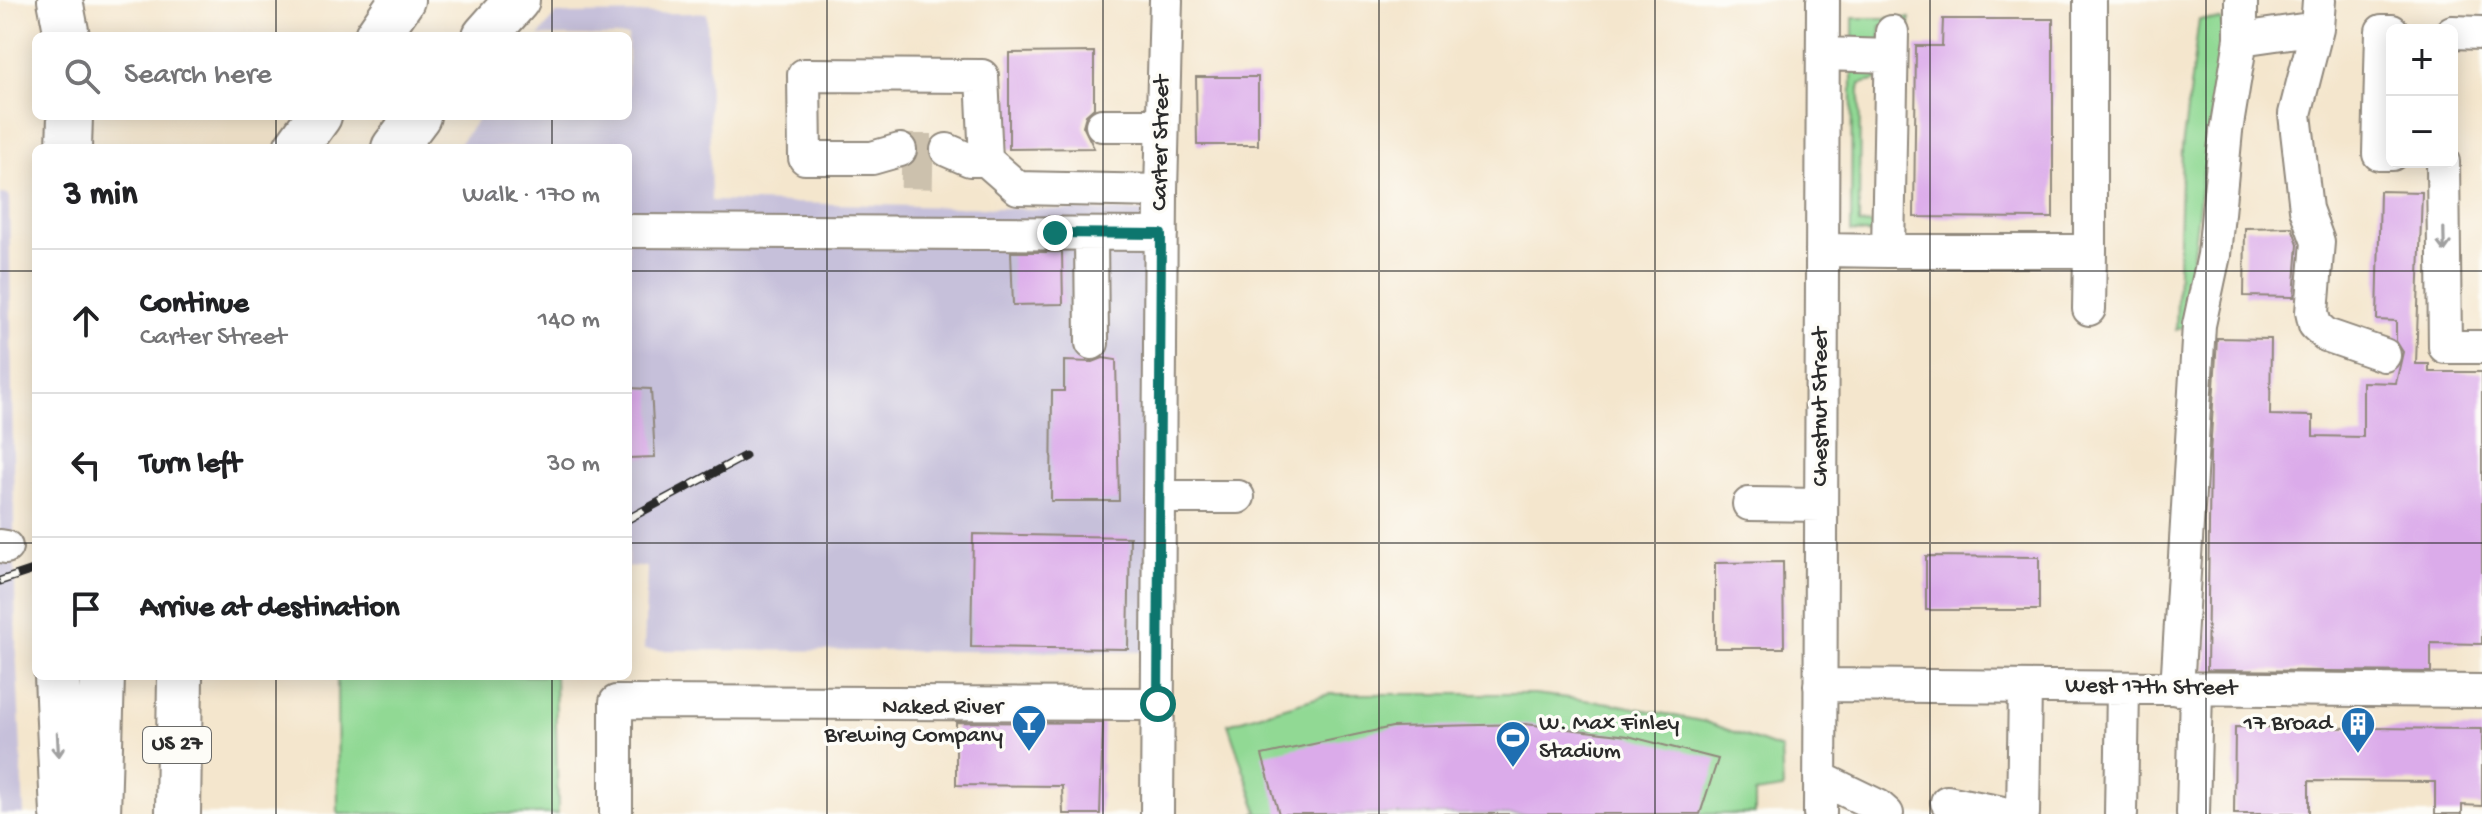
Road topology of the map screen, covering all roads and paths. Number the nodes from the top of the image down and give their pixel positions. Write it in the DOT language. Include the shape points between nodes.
graph roads {
  1 [pos="60,0"];
  2 [pos="402,0"];
  3 [pos="502,0"];
  4 [pos="517,0"];
  5 [pos="1166,0"];
  6 [pos="1823,0"];
  7 [pos="2090,0"];
  8 [pos="2241,0"];
  9 [pos="2318,14"];
  10 [pos="2386,31"];
  11 [pos="66,32"];
  12 [pos="380,32"];
  13 [pos="479,32"];
  14 [pos="489,32"];
  15 [pos="2458,32"];
  16 [pos="2482,33"];
  17 [pos="2241,39"];
  18 [pos="1823,54"];
  19 [pos="70,120"];
  20 [pos="316,120"];
  21 [pos="415,120"];
  22 [pos="1102,125"];
  23 [pos="1162,125"];
  24 [pos="69,144"];
  25 [pos="299,144"];
  26 [pos="397,144"];
  27 [pos="2386,154"];
  28 [pos="891,160"];
  29 [pos="2443,168"];
  30 [pos="1161,191"];
  31 [pos="632,231"];
  32 [pos="1091,234"];
  33 [pos="1161,234"];
  34 [pos="1822,250"];
  35 [pos="1888,251"];
  36 [pos="2090,251"];
  37 [pos="2089,309"];
  38 [pos="1092,343"];
  39 [pos="2482,347"];
  40 [pos="2384,355"];
  41 [pos="1159,497"];
  42 [pos="1238,497"];
  43 [pos="1749,504"];
  44 [pos="1821,505"];
  45 [pos="57,680"];
  46 [pos="102,680"];
  47 [pos="180,680"];
  48 [pos="1820,685"];
  49 [pos="2025,687"];
  50 [pos="2123,688"];
  51 [pos="2186,689"];
  52 [pos="2482,691"];
  53 [pos="1158,704"];
  54 [pos="1820,778"];
  55 [pos="1947,802"];
  56 [pos="63,814"];
  57 [pos="98,814"];
  58 [pos="178,814"];
  59 [pos="616,814"];
  60 [pos="1157,814"];
  61 [pos="1820,814"];
  62 [pos="1887,814"];
  63 [pos="2008,814"];
  64 [pos="2023,814"];
  65 [pos="2121,814"];
  66 [pos="2193,814"];
  1 -- 11 [label="highway"];
  2 -- 12 [label="highway"];
  3 -- 13 [label="highway"];
  4 -- 14 [label="highway"];
  5 -- 23 [label="street, Carter Street"];
  6 -- 18 [label="street, Chestnut Street"];
  7 -- 36 [label="street"];
  8 -- 17 [label="street"];
  9 -- 17 [label="street"];
  9 -- 40 [label="street" via="2295,114 2306,209 2318,242 2312,312 2315,325 2326,335"];
  10 -- 27 [label="street" via="2379,154"];
  15 -- 16 [label="street"];
  17 -- 51 [label="street" via="2214,255 2199,325"];
  18 -- 34 [label="street, Chestnut Street"];
  18 -- 35 [label="street" via="1892,44"];
  19 -- 24 [label="highway"];
  20 -- 25 [label="highway"];
  21 -- 26 [label="highway"];
  22 -- 23 [label="street"];
  23 -- 30 [label="street, Carter Street"];
  28 -- 30 [label="street" via="805,158 804,75 982,76 962,161 1018,188"];
  29 -- 39 [label="street, one-way" via="2445,347"];
  30 -- 33 [label="street, Carter Street"];
  31 -- 32 [label="street"];
  32 -- 33 [label="street"];
  32 -- 38 [label="street"];
  33 -- 41 [label="street, Carter Street"];
  34 -- 35 [label="street"];
  34 -- 44 [label="street, Chestnut Street"];
  35 -- 36 [label="street"];
  36 -- 37 [label="street"];
  41 -- 42 [label="street"];
  41 -- 53 [label="street, Carter Street"];
  43 -- 44 [label="street"];
  44 -- 48 [label="street, Chestnut Street"];
  45 -- 56 [label="highway, one-way"];
  46 -- 57 [label="highway"];
  47 -- 58 [label="highway, US 27"];
  48 -- 49 [label="street, West 17th Street"];
  48 -- 54 [label="street, Chestnut Street"];
  49 -- 50 [label="street, West 17th Street"];
  49 -- 64 [label="street"];
  50 -- 51 [label="street, West 17th Street"];
  50 -- 65 [label="street"];
  51 -- 52 [label="street, West 17th Street"];
  51 -- 66 [label="street"];
  53 -- 59 [label="street" via="616,702"];
  53 -- 60 [label="street, Carter Street"];
  54 -- 61 [label="street, Chestnut Street"];
  54 -- 62 [label="street"];
  55 -- 63 [label="street"];
}
